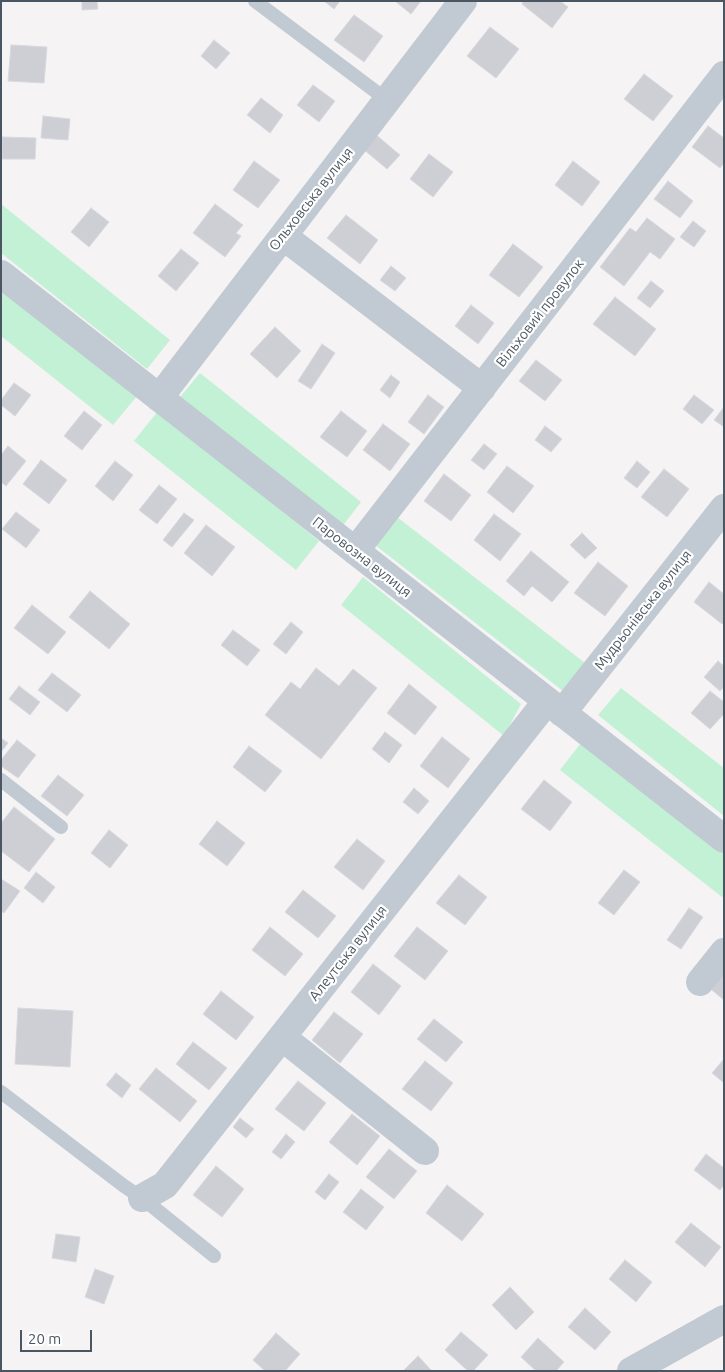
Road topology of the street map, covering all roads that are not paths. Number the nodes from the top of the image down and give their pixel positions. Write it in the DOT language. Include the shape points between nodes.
graph roads {
  1 [pos="255,1"];
  2 [pos="463,1"];
  3 [pos="724,75"];
  4 [pos="387,100"];
  5 [pos="283,236"];
  6 [pos="1,274"];
  7 [pos="482,388"];
  8 [pos="159,398"];
  9 [pos="724,508"];
  10 [pos="356,552"];
  11 [pos="554,707"];
  12 [pos="1,780"];
  13 [pos="61,827"];
  14 [pos="724,840"];
  15 [pos="724,952"];
  16 [pos="700,982"];
  17 [pos="282,1037"];
  18 [pos="1,1092"];
  19 [pos="425,1152"];
  20 [pos="142,1198"];
  21 [pos="214,1256"];
  22 [pos="724,1319"];
  23 [pos="631,1371"];
  1 -- 4 [label="lane"];
  2 -- 4 [label="street, Ольховська вулиця"];
  3 -- 7 [label="street, Вільховий провулок"];
  4 -- 5 [label="street, Ольховська вулиця"];
  5 -- 7 [label="street"];
  5 -- 8 [label="street, Ольховська вулиця"];
  6 -- 8 [label="street, Паровозна вулиця"];
  7 -- 10 [label="street, Вільховий провулок"];
  8 -- 10 [label="street, Паровозна вулиця"];
  9 -- 11 [label="street, Мудрьонівська вулиця"];
  10 -- 11 [label="street, Паровозна вулиця"];
  11 -- 14 [label="street, Паровозна вулиця"];
  11 -- 17 [label="street, Алеутська вулиця"];
  12 -- 13 [label="lane"];
  15 -- 16 [label="street"];
  17 -- 19 [label="street"];
  17 -- 20 [label="street, Алеутська вулиця" via="165,1185"];
  18 -- 20 [label="lane"];
  20 -- 21 [label="lane"];
  22 -- 23 [label="street"];
}
